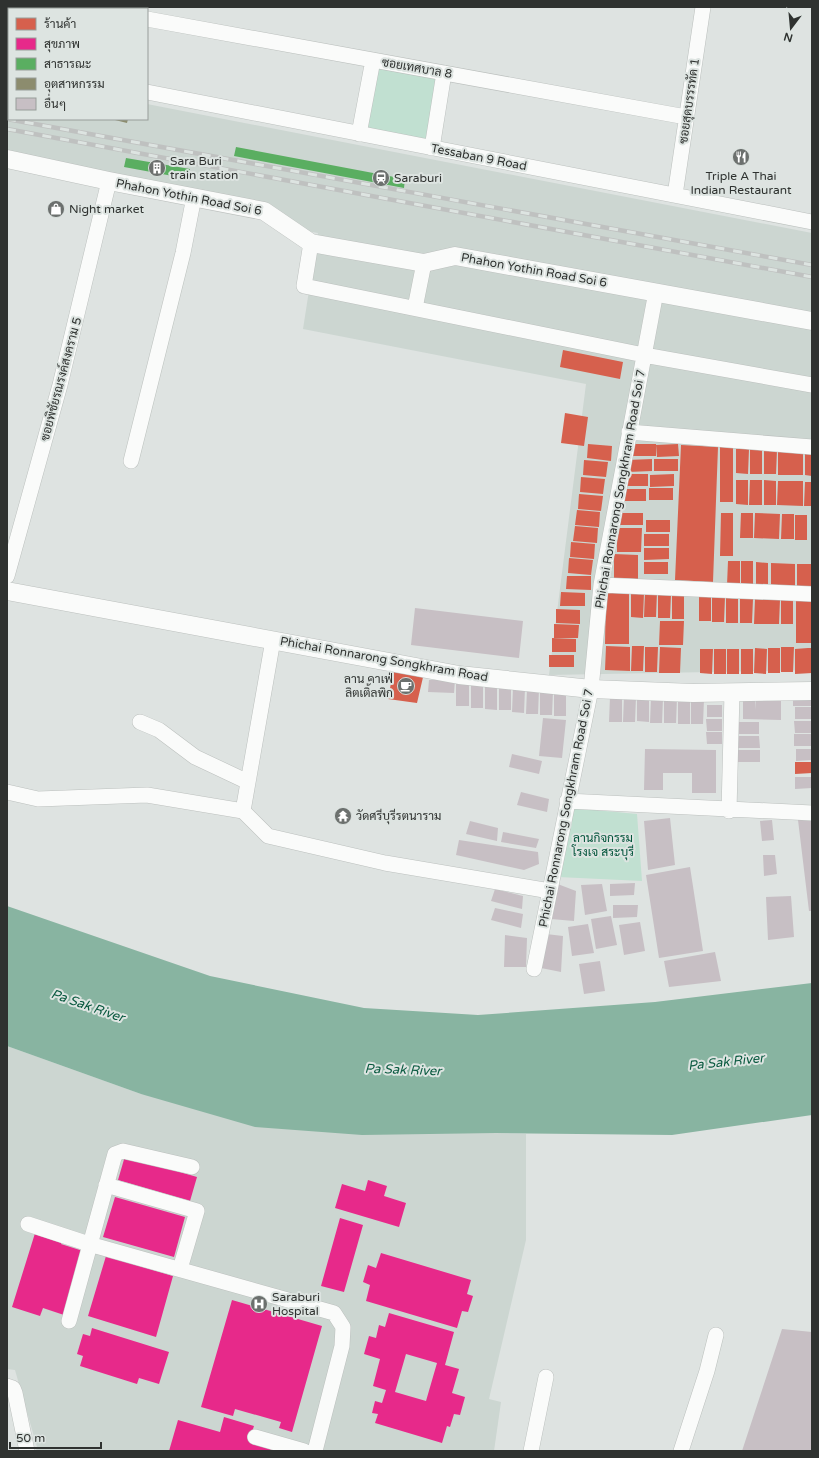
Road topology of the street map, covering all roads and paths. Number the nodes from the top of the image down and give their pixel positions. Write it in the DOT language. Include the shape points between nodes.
graph roads {
  1 [pos="703,7"];
  2 [pos="148,19"];
  3 [pos="372,60"];
  4 [pos="444,73"];
  5 [pos="148,92"];
  6 [pos="686,117"];
  7 [pos="359,134"];
  8 [pos="432,148"];
  9 [pos="7,159"];
  10 [pos="109,181"];
  11 [pos="675,195"];
  12 [pos="194,197"];
  13 [pos="812,222"];
  14 [pos="311,243"];
  15 [pos="424,263"];
  16 [pos="656,292"];
  17 [pos="414,308"];
  18 [pos="812,320"];
  19 [pos="644,355"];
  20 [pos="812,386"];
  21 [pos="630,432"];
  22 [pos="812,447"];
  23 [pos="132,461"];
  24 [pos="7,576"];
  25 [pos="601,585"];
  26 [pos="7,591"];
  27 [pos="812,594"];
  28 [pos="273,640"];
  29 [pos="591,689"];
  30 [pos="812,691"];
  31 [pos="732,693"];
  32 [pos="140,722"];
  33 [pos="248,782"];
  34 [pos="7,792"];
  35 [pos="567,802"];
  36 [pos="243,811"];
  37 [pos="729,811"];
  38 [pos="812,814"];
  39 [pos="550,891"];
  40 [pos="534,969"];
  41 [pos="192,1167"];
  42 [pos="106,1185"];
  43 [pos="28,1224"];
  44 [pos="89,1244"];
  45 [pos="180,1269"];
  46 [pos="69,1321"];
  47 [pos="716,1335"];
  48 [pos="546,1377"];
  49 [pos="7,1386"];
  50 [pos="255,1437"];
  51 [pos="27,1451"];
  52 [pos="304,1451"];
  53 [pos="315,1451"];
  54 [pos="531,1451"];
  55 [pos="681,1451"];
  1 -- 6 [label="street, ซอยสุดบรรรทัด 1"];
  2 -- 3 [label="street, ซอยเทศบาล 8"];
  3 -- 4 [label="street, ซอยเทศบาล 8"];
  3 -- 7 [label="street"];
  4 -- 6 [label="street, ซอยเทศบาล 8"];
  4 -- 8 [label="street"];
  5 -- 7 [label="street, Tessaban 9 Road"];
  6 -- 11 [label="street, ซอยสุดบรรรทัด 1"];
  7 -- 8 [label="street, Tessaban 9 Road"];
  8 -- 11 [label="street, Tessaban 9 Road"];
  9 -- 10 [label="street, Phahon Yothin Road Soi 6"];
  10 -- 12 [label="street, Phahon Yothin Road Soi 6"];
  10 -- 24 [label="street, ซอยพิชัยรณรงค์สงคราม 5" via="60,385"];
  11 -- 13 [label="street, Tessaban 9 Road"];
  12 -- 14 [label="street, Phahon Yothin Road Soi 6" via="264,211"];
  12 -- 23 [label="street" via="183,254"];
  14 -- 15 [label="street, Phahon Yothin Road Soi 6"];
  14 -- 17 [label="street" via="304,286"];
  15 -- 16 [label="street, Phahon Yothin Road Soi 6" via="455,256"];
  15 -- 17 [label="street"];
  16 -- 18 [label="street, Phahon Yothin Road Soi 6"];
  16 -- 19 [label="street, Phichai Ronnarong Songkhram Road Soi 7"];
  17 -- 19 [label="street"];
  19 -- 20 [label="street"];
  19 -- 21 [label="street, Phichai Ronnarong Songkhram Road Soi 7"];
  21 -- 22 [label="street"];
  21 -- 25 [label="street, Phichai Ronnarong Songkhram Road Soi 7"];
  25 -- 27 [label="street"];
  25 -- 29 [label="street, Phichai Ronnarong Songkhram Road Soi 7"];
  26 -- 28 [label="street, Phichai Ronnarong Songkhram Road"];
  28 -- 29 [label="street, Phichai Ronnarong Songkhram Road" via="459,675"];
  28 -- 33 [label="street"];
  29 -- 31 [label="street, Phichai Ronnarong Songkhram Road"];
  29 -- 35 [label="street, Phichai Ronnarong Songkhram Road Soi 7"];
  30 -- 31 [label="street, Phichai Ronnarong Songkhram Road"];
  31 -- 37 [label="street"];
  32 -- 33 [label="street" via="159,730 195,757"];
  33 -- 36 [label="street"];
  34 -- 36 [label="street" via="38,799 147,795"];
  35 -- 37 [label="street"];
  35 -- 39 [label="street, Phichai Ronnarong Songkhram Road Soi 7"];
  36 -- 39 [label="street" via="268,836 384,863"];
  37 -- 38 [label="street"];
  39 -- 40 [label="street, Phichai Ronnarong Songkhram Road Soi 7"];
  41 -- 42 [label="street" via="122,1151 116,1154"];
  42 -- 44 [label="street"];
  42 -- 45 [label="street" via="197,1211"];
  43 -- 44 [label="street"];
  44 -- 45 [label="street"];
  44 -- 46 [label="street"];
  45 -- 53 [label="street" via="334,1313 343,1327 342,1346"];
  47 -- 55 [label="street" via="707,1372"];
  48 -- 54 [label="street"];
  49 -- 51 [label="street" via="13,1388 15,1394"];
  50 -- 52 [label="street"];
}
